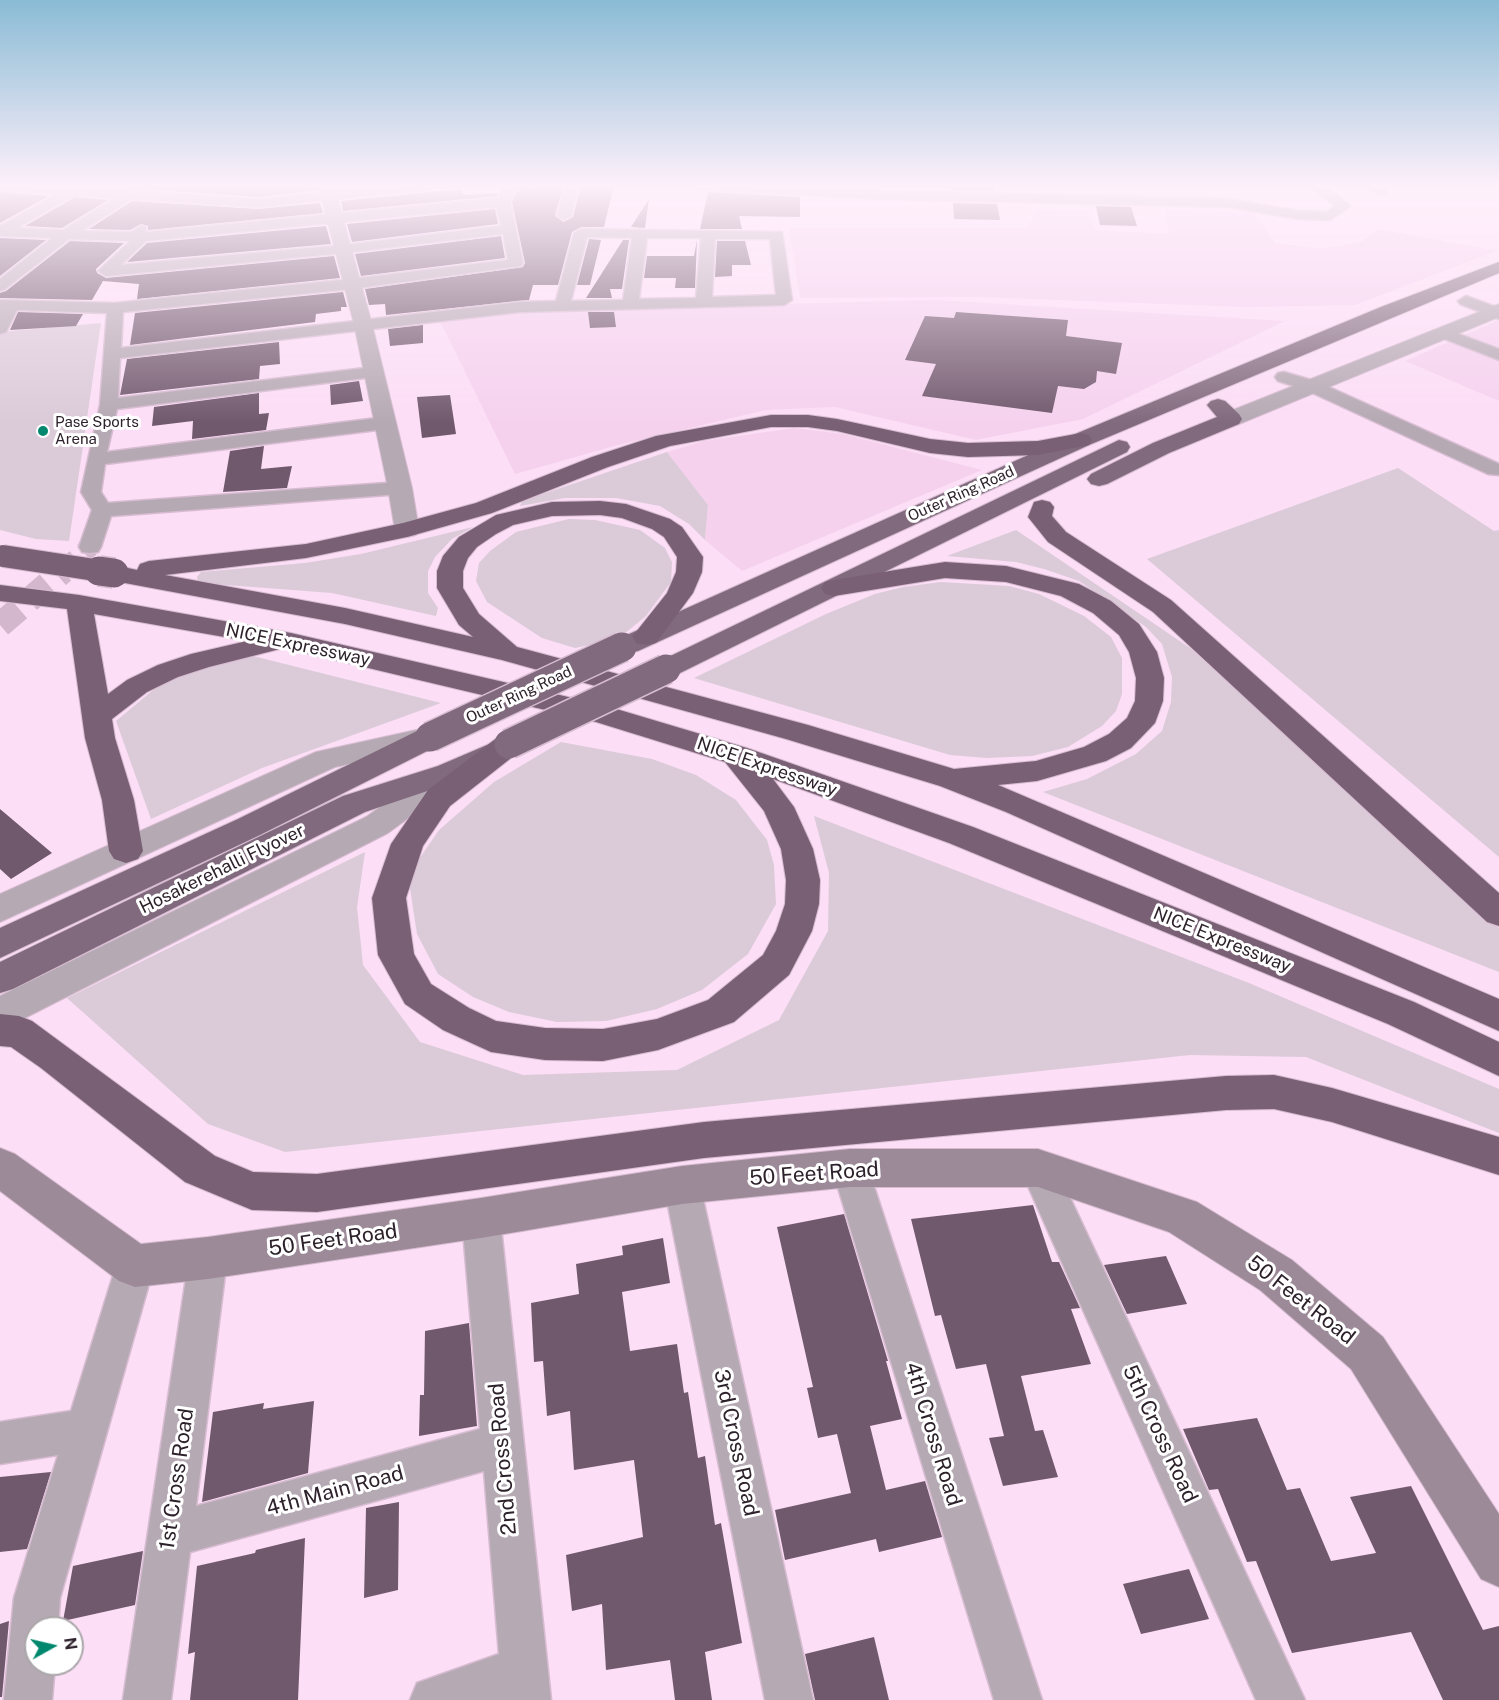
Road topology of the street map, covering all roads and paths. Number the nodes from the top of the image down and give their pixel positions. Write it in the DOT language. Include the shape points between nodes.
graph roads {
  1 [pos="28,264"];
  2 [pos="113,264"];
  3 [pos="201,264"];
  4 [pos="347,264"];
  5 [pos="506,264"];
  6 [pos="573,264"];
  7 [pos="636,264"];
  8 [pos="706,264"];
  9 [pos="780,264"];
  10 [pos="1499,267"];
  11 [pos="351,284"];
  12 [pos="1499,285"];
  13 [pos="0,286"];
  14 [pos="82,292"];
  15 [pos="1466,301"];
  16 [pos="704,302"];
  17 [pos="563,303"];
  18 [pos="630,304"];
  19 [pos="6,305"];
  20 [pos="67,307"];
  21 [pos="115,308"];
  22 [pos="1498,312"];
  23 [pos="363,324"];
  24 [pos="0,329"];
  25 [pos="1443,333"];
  26 [pos="112,354"];
  27 [pos="1499,355"];
  28 [pos="374,372"];
  29 [pos="1284,377"];
  30 [pos="1312,386"];
  31 [pos="109,405"];
  32 [pos="1224,412"];
  33 [pos="385,423"];
  34 [pos="1081,440"];
  35 [pos="96,459"];
  36 [pos="1494,470"];
  37 [pos="400,488"];
  38 [pos="1042,507"];
  39 [pos="102,510"];
  40 [pos="984,513"];
  41 [pos="492,516"];
  42 [pos="406,530"];
  43 [pos="90,547"];
  44 [pos="1,556"];
  45 [pos="114,573"];
  46 [pos="834,588"];
  47 [pos="0,593"];
  48 [pos="79,603"];
  49 [pos="291,641"];
  50 [pos="634,642"];
  51 [pos="508,653"];
  52 [pos="97,716"];
  53 [pos="430,736"];
  54 [pos="509,744"];
  55 [pos="736,755"];
  56 [pos="449,773"];
  57 [pos="951,778"];
  58 [pos="257,837"];
  59 [pos="126,851"];
  60 [pos="0,909"];
  61 [pos="1499,913"];
  62 [pos="0,944"];
  63 [pos="0,979"];
  64 [pos="0,1013"];
  65 [pos="1499,1016"];
  66 [pos="0,1030"];
  67 [pos="1499,1060"];
  68 [pos="1499,1156"];
  69 [pos="0,1167"];
  70 [pos="850,1168"];
  71 [pos="1038,1168"];
  72 [pos="682,1185"];
  73 [pos="481,1218"];
  74 [pos="208,1258"];
  75 [pos="135,1266"];
  76 [pos="88,1430"];
  77 [pos="0,1443"];
  78 [pos="501,1445"];
  79 [pos="168,1536"];
  80 [pos="1499,1561"];
  81 [pos="525,1684"];
  82 [pos="28,1700"];
  83 [pos="147,1700"];
  84 [pos="434,1700"];
  85 [pos="789,1700"];
  86 [pos="1018,1700"];
  87 [pos="1281,1700"];
  1 -- 13 [label="street"];
  2 -- 3 [label="street" via="102,275"];
  4 -- 11 [label="street"];
  5 -- 11 [label="street"];
  6 -- 17 [label="street"];
  7 -- 18 [label="street"];
  8 -- 16 [label="street"];
  9 -- 16 [label="street" via="784,300"];
  10 -- 34 [label="highway, Outer Ring Road"];
  11 -- 21 [label="street"];
  11 -- 23 [label="street"];
  12 -- 15 [label="highway, Outer Ring Road"];
  14 -- 20 [label="street"];
  15 -- 22 [label="street"];
  15 -- 29 [label="highway, Outer Ring Road"];
  16 -- 18 [label="street"];
  18 -- 23 [label="street" via="520,307"];
  19 -- 20 [label="street"];
  19 -- 24 [label="street"];
  20 -- 21 [label="street"];
  21 -- 26 [label="street"];
  22 -- 25 [label="street"];
  23 -- 26 [label="street"];
  23 -- 28 [label="street"];
  25 -- 27 [label="street"];
  25 -- 30 [label="street"];
  26 -- 31 [label="street"];
  28 -- 31 [label="street"];
  28 -- 33 [label="street"];
  29 -- 30 [label="street"];
  29 -- 32 [label="highway, Outer Ring Road"];
  30 -- 32 [label="street"];
  30 -- 36 [label="street"];
  31 -- 35 [label="street"];
  32 -- 38 [label="highway"];
  32 -- 40 [label="highway, Outer Ring Road" via="1140,438"];
  33 -- 35 [label="street"];
  33 -- 37 [label="street"];
  34 -- 41 [label="highway" via="1038,448 968,450 930,446 837,425 771,421 664,441 600,462"];
  34 -- 50 [label="highway, Outer Ring Road"];
  35 -- 39 [label="street" via="91,492"];
  37 -- 39 [label="street"];
  37 -- 42 [label="street"];
  38 -- 40 [label="highway"];
  38 -- 61 [label="highway" via="1040,517 1057,537 1162,606"];
  39 -- 43 [label="street"];
  40 -- 46 [label="highway, Outer Ring Road"];
  41 -- 42 [label="highway"];
  41 -- 50 [label="highway" via="600,508 648,518 673,532 690,557 689,573 670,608"];
  41 -- 51 [label="highway" via="456,556 450,571 450,588 468,619"];
  42 -- 45 [label="highway" via="306,551"];
  44 -- 45 [label="highway, NICE Expressway, bridge"];
  45 -- 51 [label="highway, NICE Expressway" via="345,616"];
  46 -- 54 [label="highway, Outer Ring Road, bridge"];
  46 -- 57 [label="highway" via="945,570 1016,575 1070,590 1102,607 1129,630 1143,652 1150,678 1149,701 1140,723 1120,741 1095,754 1037,771"];
  47 -- 48 [label="highway, NICE Expressway"];
  48 -- 49 [label="highway, NICE Expressway"];
  48 -- 52 [label="highway"];
  49 -- 52 [label="highway" via="168,671 137,686"];
  49 -- 55 [label="highway, NICE Expressway" via="603,714"];
  50 -- 53 [label="highway, Outer Ring Road, bridge"];
  51 -- 57 [label="highway, NICE Expressway"];
  52 -- 59 [label="highway"];
  53 -- 58 [label="highway, Hosakerehalli Flyover"];
  53 -- 59 [label="street" via="327,759"];
  54 -- 55 [label="highway" via="439,798 407,844 389,898 396,955 418,994 491,1036 545,1044 603,1045 658,1034 721,1011 776,965 794,931 802,904 801,870 797,849 778,807"];
  54 -- 56 [label="highway, Outer Ring Road"];
  55 -- 67 [label="highway, NICE Expressway" via="972,839 1401,1013"];
  56 -- 58 [label="highway, Hosakerehalli Flyover"];
  56 -- 64 [label="street" via="377,825"];
  57 -- 65 [label="highway, NICE Expressway"];
  58 -- 62 [label="highway, Hosakerehalli Flyover"];
  58 -- 63 [label="highway, Hosakerehalli Flyover"];
  59 -- 60 [label="street"];
  66 -- 68 [label="highway" via="19,1032 55,1057 200,1169 252,1191 317,1193 704,1140 1226,1093 1274,1092 1332,1105"];
  69 -- 75 [label="main road"];
  70 -- 71 [label="main road, 50 Feet Road"];
  70 -- 72 [label="main road, 50 Feet Road"];
  70 -- 86 [label="street, 4th Cross Road"];
  71 -- 80 [label="main road, 50 Feet Road" via="1182,1216 1276,1275 1367,1353"];
  71 -- 87 [label="street, 5th Cross Road"];
  72 -- 73 [label="main road, 50 Feet Road"];
  72 -- 85 [label="street, 3rd Cross Road"];
  73 -- 74 [label="main road, 50 Feet Road"];
  73 -- 78 [label="street, 2nd Cross Road"];
  74 -- 75 [label="main road, 50 Feet Road"];
  74 -- 79 [label="street, 1st Cross Road"];
  75 -- 76 [label="street"];
  76 -- 77 [label="street"];
  76 -- 82 [label="street" via="37,1599"];
  78 -- 79 [label="street, 4th Main Road"];
  78 -- 81 [label="street, 2nd Cross Road"];
  79 -- 83 [label="street, 1st Cross Road"];
  81 -- 84 [label="street"];
}
